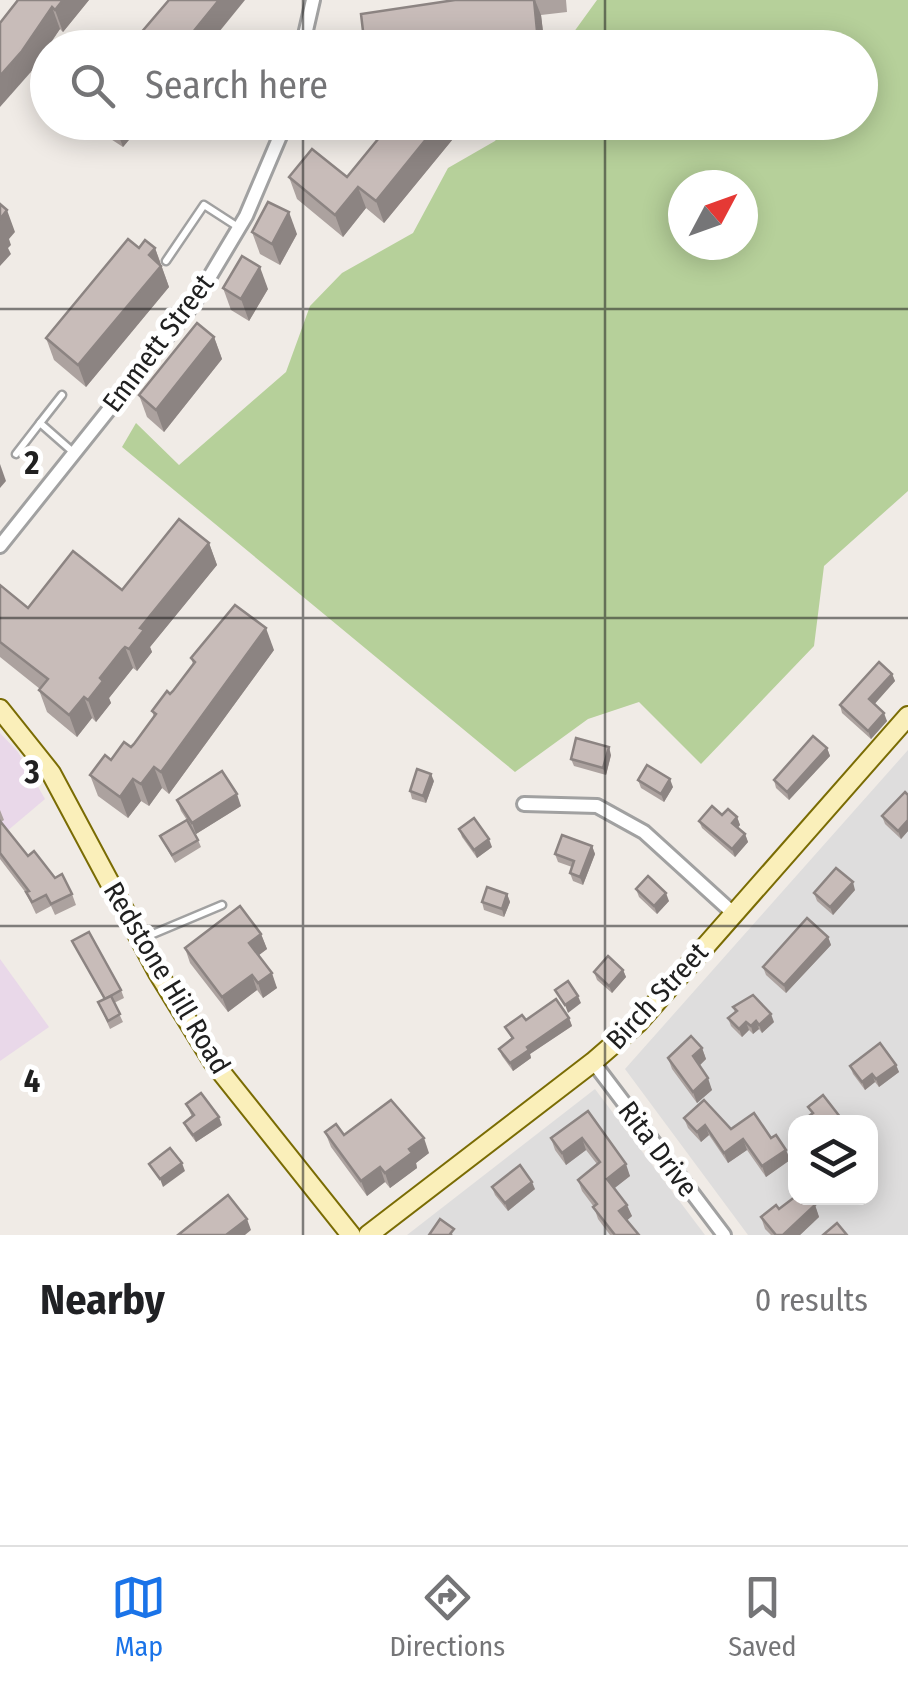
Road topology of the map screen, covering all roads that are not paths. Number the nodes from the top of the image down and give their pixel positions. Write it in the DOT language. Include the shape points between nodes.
graph roads {
  1 [pos="313,0"];
  2 [pos="306,30"];
  3 [pos="278,140"];
  4 [pos="239,228"];
  5 [pos="166,261"];
  6 [pos="62,395"];
  7 [pos="40,424"];
  8 [pos="74,453"];
  9 [pos="16,454"];
  10 [pos="0,546"];
  11 [pos="0,709"];
  12 [pos="908,716"];
  13 [pos="524,804"];
  14 [pos="222,906"];
  15 [pos="733,913"];
  16 [pos="140,940"];
  17 [pos="593,1062"];
  18 [pos="351,1235"];
  19 [pos="368,1235"];
  20 [pos="724,1235"];
  1 -- 2 [label="street"];
  3 -- 4 [label="street, Emmett Street"];
  4 -- 5 [label="lane" via="204,205"];
  4 -- 8 [label="street, Emmett Street" via="194,303"];
  6 -- 7 [label="lane"];
  7 -- 8 [label="lane"];
  7 -- 9 [label="lane"];
  8 -- 10 [label="street, Emmett Street"];
  11 -- 16 [label="main road, Redstone Hill Road" via="51,773"];
  12 -- 15 [label="main road, Birch Street"];
  13 -- 15 [label="street" via="596,806 644,832"];
  14 -- 16 [label="lane"];
  15 -- 17 [label="main road, Birch Street" via="638,1023"];
  16 -- 18 [label="main road, Redstone Hill Road" via="214,1062"];
  17 -- 19 [label="main road, Birch Street"];
  17 -- 20 [label="street, Rita Drive"];
}
